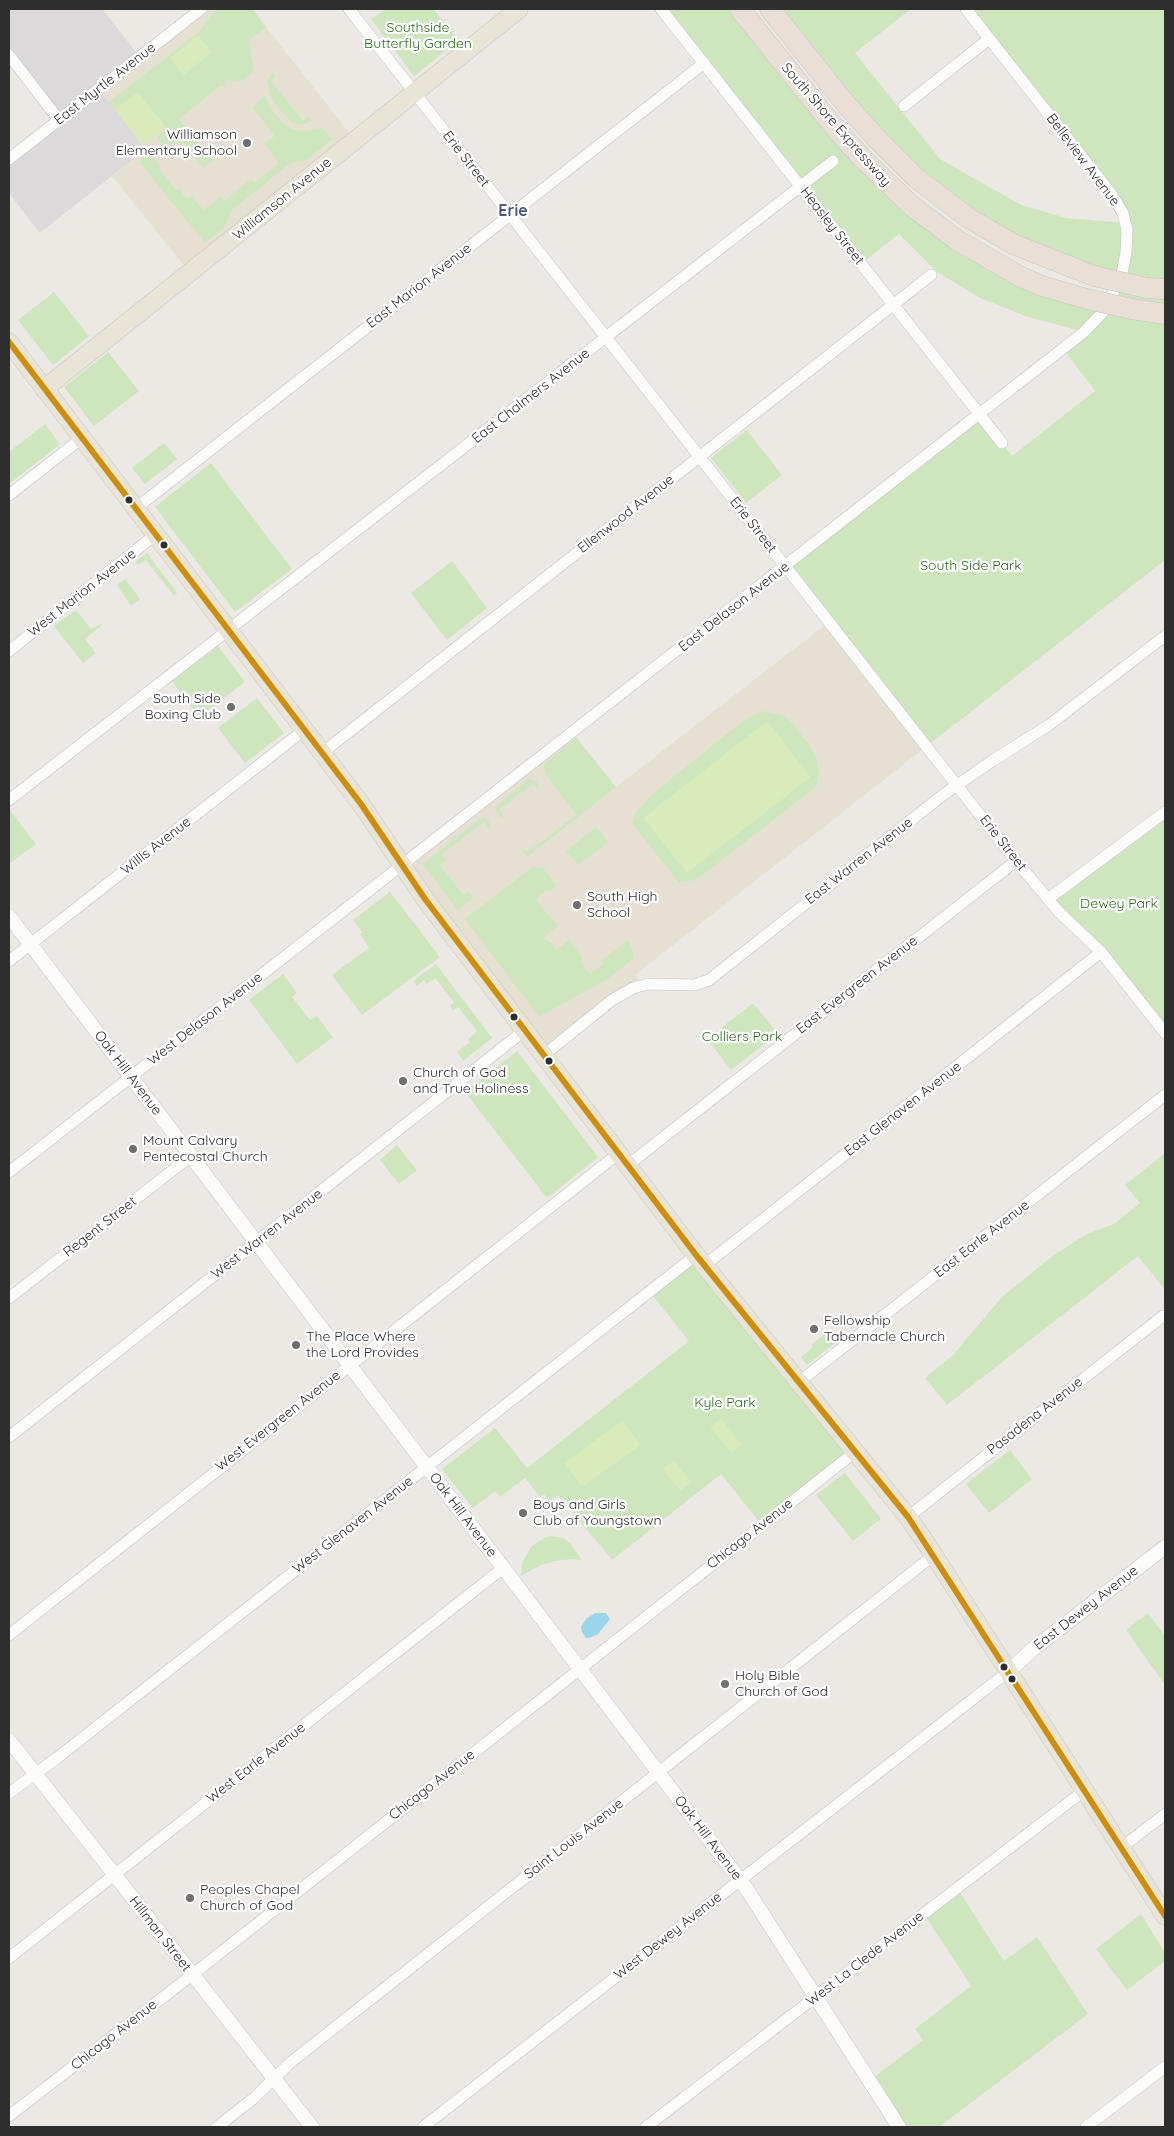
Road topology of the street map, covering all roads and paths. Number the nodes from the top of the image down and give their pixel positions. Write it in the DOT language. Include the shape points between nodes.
graph roads {
  1 [pos="201,9"];
  2 [pos="349,9"];
  3 [pos="519,9"];
  4 [pos="660,9"];
  5 [pos="740,9"];
  6 [pos="770,9"];
  7 [pos="966,9"];
  8 [pos="989,39"];
  9 [pos="9,54"];
  10 [pos="704,64"];
  11 [pos="414,93"];
  12 [pos="904,106"];
  13 [pos="59,120"];
  14 [pos="9,159"];
  15 [pos="833,161"];
  16 [pos="801,186"];
  17 [pos="510,215"];
  18 [pos="931,275"];
  19 [pos="1156,288"];
  20 [pos="893,304"];
  21 [pos="1165,314"];
  22 [pos="606,337"];
  23 [pos="9,342"];
  24 [pos="1066,347"];
  25 [pos="44,389"];
  26 [pos="979,414"];
  27 [pos="82,438"];
  28 [pos="1002,443"];
  29 [pos="700,457"];
  30 [pos="9,495"];
  31 [pos="135,509"];
  32 [pos="155,535"];
  33 [pos="786,566"];
  34 [pos="228,630"];
  35 [pos="1165,636"];
  36 [pos="9,650"];
  37 [pos="304,730"];
  38 [pos="322,753"];
  39 [pos="957,785"];
  40 [pos="9,800"];
  41 [pos="1165,812"];
  42 [pos="1016,861"];
  43 [pos="402,866"];
  44 [pos="1048,899"];
  45 [pos="9,916"];
  46 [pos="30,944"];
  47 [pos="1101,952"];
  48 [pos="9,961"];
  49 [pos="525,1030"];
  50 [pos="1165,1033"];
  51 [pos="544,1055"];
  52 [pos="131,1077"];
  53 [pos="1165,1095"];
  54 [pos="191,1156"];
  55 [pos="624,1159"];
  56 [pos="9,1172"];
  57 [pos="256,1242"];
  58 [pos="701,1260"];
  59 [pos="9,1298"];
  60 [pos="1163,1316"];
  61 [pos="350,1365"];
  62 [pos="799,1382"];
  63 [pos="9,1437"];
  64 [pos="855,1452"];
  65 [pos="427,1467"];
  66 [pos="908,1517"];
  67 [pos="1165,1547"];
  68 [pos="934,1555"];
  69 [pos="504,1568"];
  70 [pos="9,1634"];
  71 [pos="580,1668"];
  72 [pos="1009,1672"];
  73 [pos="9,1740"];
  74 [pos="658,1772"];
  75 [pos="36,1774"];
  76 [pos="1085,1790"];
  77 [pos="9,1793"];
  78 [pos="1165,1814"];
  79 [pos="1122,1848"];
  80 [pos="115,1876"];
  81 [pos="740,1880"];
  82 [pos="1165,1916"];
  83 [pos="9,1958"];
  84 [pos="192,1974"];
  85 [pos="816,1997"];
  86 [pos="1165,2067"];
  87 [pos="274,2078"];
  88 [pos="9,2116"];
  89 [pos="217,2127"];
  90 [pos="312,2127"];
  91 [pos="423,2127"];
  92 [pos="646,2127"];
  93 [pos="899,2127"];
  94 [pos="1086,2127"];
  1 -- 13 [label="street, East Myrtle Avenue"];
  2 -- 11 [label="street, Erie Street"];
  3 -- 11 [label="main road, Williamson Avenue"];
  4 -- 10 [label="street, Heasley Street"];
  5 -- 21 [label="highway, South Shore Expressway, bridge" via="846,141 913,207 957,240 1042,286 1132,310"];
  6 -- 19 [label="highway, South Shore Expressway, bridge" via="878,140 916,178 961,213 1033,252 1094,276"];
  7 -- 8 [label="street, Belleview Avenue"];
  8 -- 12 [label="street"];
  8 -- 24 [label="street, Belleview Avenue" via="1112,195 1126,223 1122,274 1105,310"];
  9 -- 13 [label="street"];
  10 -- 16 [label="street, Heasley Street"];
  10 -- 17 [label="street, East Marion Avenue"];
  11 -- 17 [label="street, Erie Street"];
  11 -- 25 [label="main road, Williamson Avenue"];
  13 -- 14 [label="street, East Myrtle Avenue"];
  15 -- 16 [label="street, East Chalmers Avenue"];
  16 -- 20 [label="street, Heasley Street"];
  16 -- 22 [label="street, East Chalmers Avenue"];
  17 -- 22 [label="street, Erie Street"];
  17 -- 31 [label="street, East Marion Avenue"];
  18 -- 20 [label="street, Ellenwood Avenue"];
  20 -- 26 [label="street, Heasley Street"];
  20 -- 29 [label="street, Ellenwood Avenue"];
  22 -- 29 [label="street, Erie Street"];
  22 -- 34 [label="street, East Chalmers Avenue"];
  23 -- 25 [label="main road"];
  24 -- 26 [label="street, East Delason Avenue"];
  25 -- 27 [label="main road"];
  26 -- 28 [label="street, Heasley Street"];
  26 -- 33 [label="street, East Delason Avenue"];
  27 -- 30 [label="street"];
  27 -- 31 [label="main road"];
  29 -- 33 [label="street, Erie Street"];
  29 -- 38 [label="street, Ellenwood Avenue"];
  31 -- 32 [label="main road"];
  32 -- 34 [label="main road"];
  32 -- 36 [label="street, West Marion Avenue"];
  33 -- 39 [label="street, Erie Street"];
  33 -- 43 [label="street, East Delason Avenue"];
  34 -- 37 [label="main road"];
  34 -- 40 [label="street, East Chalmers Avenue"];
  35 -- 39 [label="street, East Warren Avenue" via="1050,725"];
  37 -- 38 [label="main road"];
  37 -- 46 [label="street, Willis Avenue"];
  38 -- 43 [label="main road"];
  39 -- 42 [label="street, Erie Street"];
  39 -- 51 [label="street, East Warren Avenue" via="709,980 694,985 648,984 633,988 612,1000"];
  41 -- 44 [label="street"];
  42 -- 44 [label="street, Erie Street"];
  42 -- 55 [label="street, East Evergreen Avenue"];
  43 -- 49 [label="main road"];
  43 -- 52 [label="street, West Delason Avenue"];
  44 -- 47 [label="street, Erie Street"];
  45 -- 46 [label="street, Oak Hill Avenue"];
  46 -- 48 [label="street, Willis Avenue"];
  46 -- 52 [label="street, Oak Hill Avenue"];
  47 -- 50 [label="street, Erie Street"];
  47 -- 58 [label="street, East Glenaven Avenue"];
  49 -- 51 [label="main road"];
  49 -- 57 [label="street, West Warren Avenue"];
  51 -- 55 [label="main road"];
  52 -- 54 [label="street, Oak Hill Avenue"];
  52 -- 56 [label="street, West Delason Avenue"];
  53 -- 62 [label="street, East Earle Avenue"];
  54 -- 57 [label="street, Oak Hill Avenue"];
  54 -- 59 [label="street, Regent Street"];
  55 -- 58 [label="main road"];
  55 -- 61 [label="street, West Evergreen Avenue"];
  57 -- 61 [label="street, Oak Hill Avenue"];
  57 -- 63 [label="street, West Warren Avenue"];
  58 -- 62 [label="main road"];
  58 -- 65 [label="street, West Glenaven Avenue"];
  60 -- 66 [label="street, Pasadena Avenue"];
  61 -- 65 [label="street, Oak Hill Avenue"];
  61 -- 70 [label="street, West Evergreen Avenue"];
  62 -- 64 [label="main road"];
  64 -- 66 [label="main road"];
  64 -- 71 [label="street, Chicago Avenue"];
  65 -- 69 [label="street, Oak Hill Avenue"];
  65 -- 75 [label="street, West Glenaven Avenue"];
  66 -- 68 [label="main road"];
  67 -- 72 [label="street, East Dewey Avenue" via="1033,1649"];
  68 -- 72 [label="main road"];
  68 -- 74 [label="street, Saint Louis Avenue"];
  69 -- 71 [label="street, Oak Hill Avenue"];
  69 -- 80 [label="street, West Earle Avenue"];
  71 -- 74 [label="street, Oak Hill Avenue"];
  71 -- 84 [label="street, Chicago Avenue"];
  72 -- 76 [label="main road"];
  72 -- 81 [label="street, West Dewey Avenue"];
  73 -- 75 [label="street, Hillman Street"];
  74 -- 81 [label="street, Oak Hill Avenue"];
  74 -- 87 [label="street, Saint Louis Avenue"];
  75 -- 77 [label="street, West Glenaven Avenue"];
  75 -- 80 [label="street, Hillman Street"];
  76 -- 79 [label="main road"];
  76 -- 85 [label="street, West La Clede Avenue"];
  78 -- 79 [label="street"];
  79 -- 82 [label="main road"];
  80 -- 83 [label="street, West Earle Avenue"];
  80 -- 84 [label="street, Hillman Street"];
  81 -- 85 [label="street, Oak Hill Avenue"];
  81 -- 91 [label="street, West Dewey Avenue"];
  84 -- 87 [label="street, Hillman Street"];
  84 -- 88 [label="street, Chicago Avenue"];
  85 -- 92 [label="street, West La Clede Avenue"];
  85 -- 93 [label="street, Oak Hill Avenue"];
  86 -- 94 [label="street"];
  87 -- 89 [label="street, Saint Louis Avenue"];
  87 -- 90 [label="street, Hillman Street"];
}
